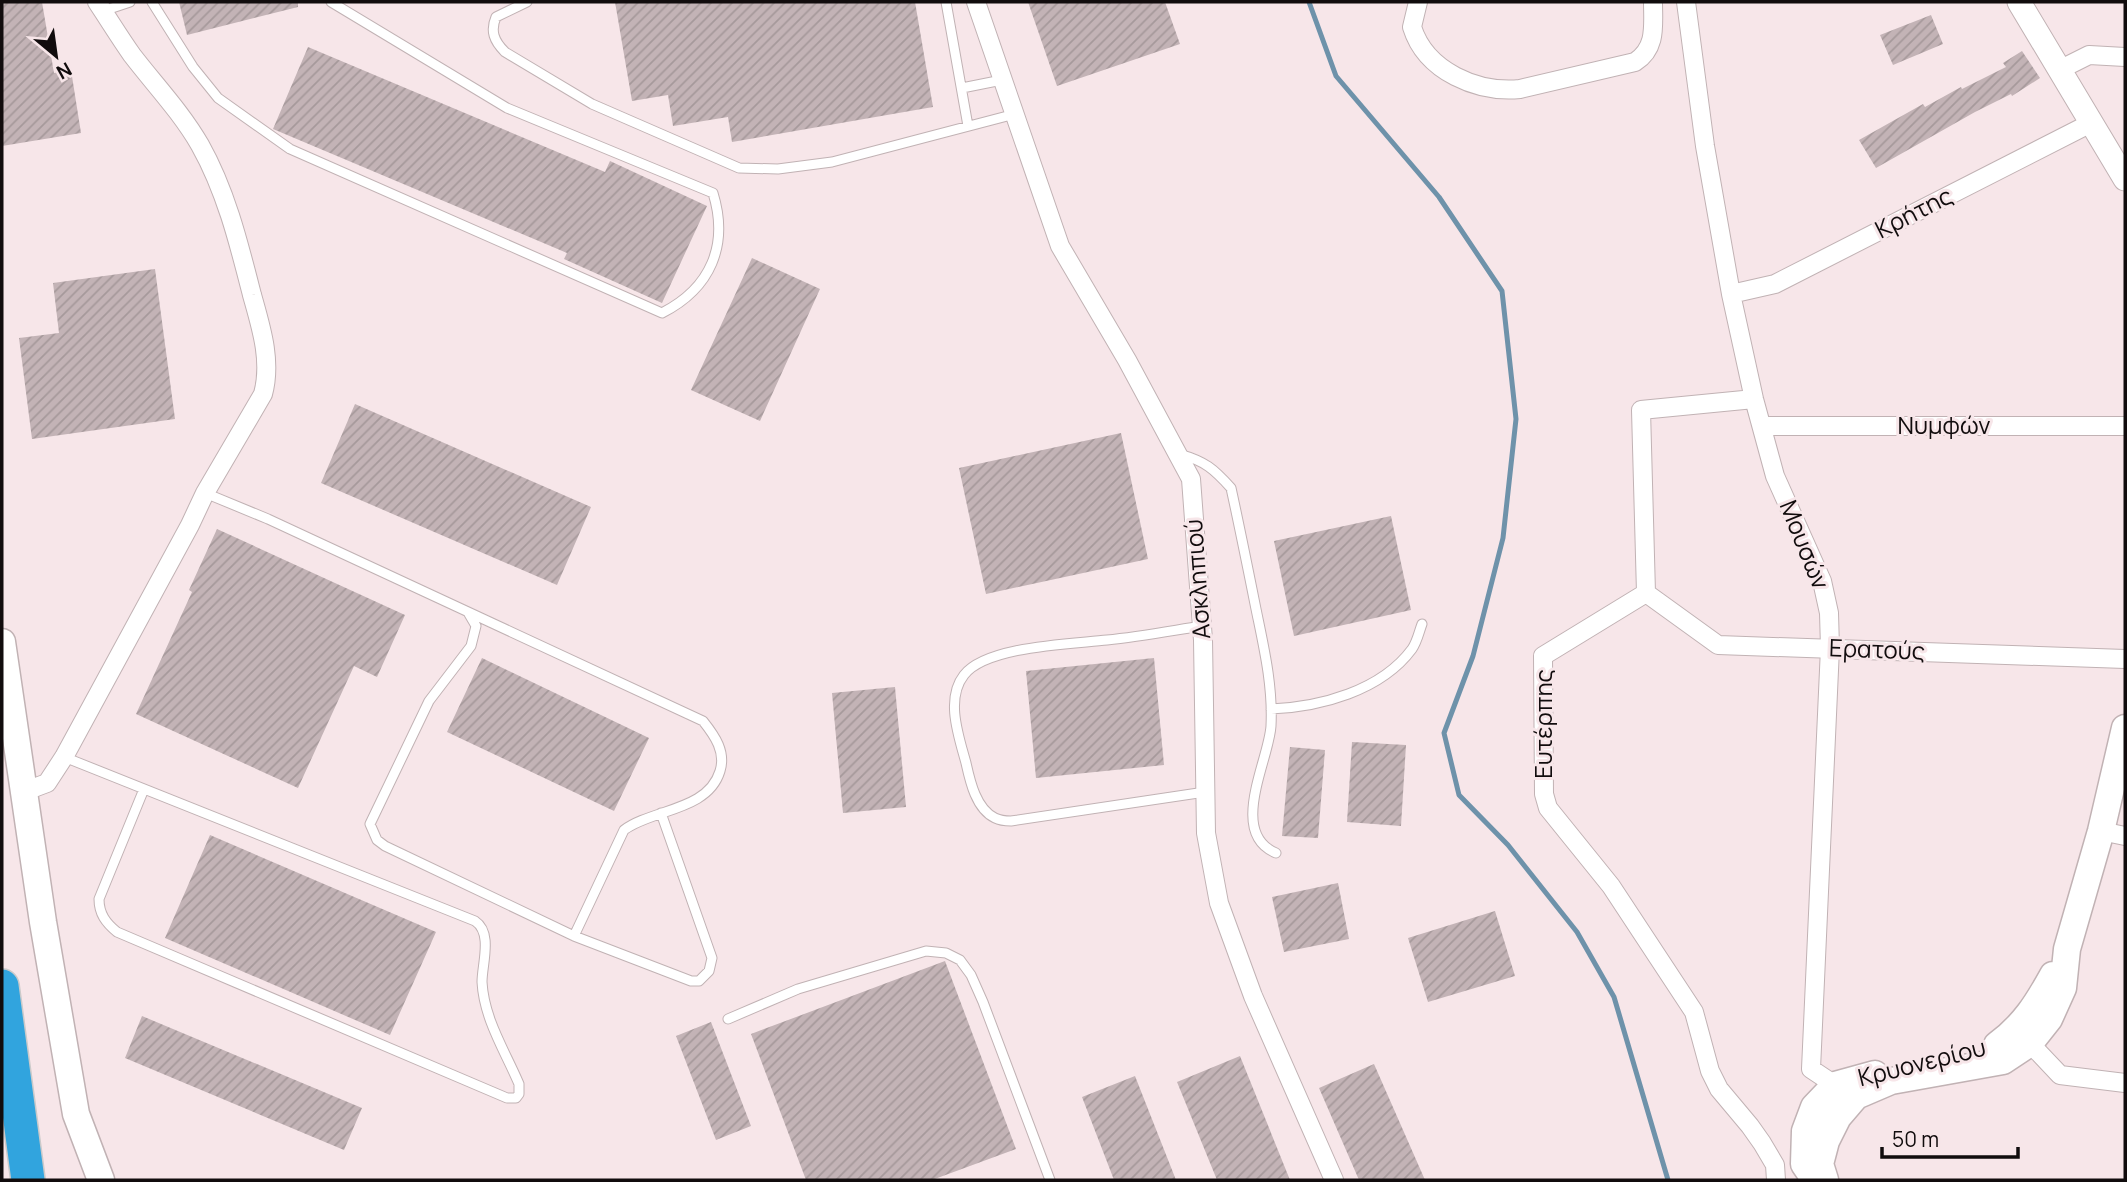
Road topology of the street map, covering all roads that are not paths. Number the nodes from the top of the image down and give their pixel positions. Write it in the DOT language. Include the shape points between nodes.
graph roads {
  1 [pos="130,2"];
  2 [pos="152,2"];
  3 [pos="331,2"];
  4 [pos="527,2"];
  5 [pos="946,2"];
  6 [pos="976,2"];
  7 [pos="1418,2"];
  8 [pos="1653,2"];
  9 [pos="1686,2"];
  10 [pos="2019,2"];
  11 [pos="100,6"];
  12 [pos="2125,57"];
  13 [pos="2061,69"];
  14 [pos="1002,80"];
  15 [pos="962,88"];
  16 [pos="1015,114"];
  17 [pos="2093,122"];
  18 [pos="968,126"];
  19 [pos="2125,179"];
  20 [pos="1731,294"];
  21 [pos="1754,399"];
  22 [pos="1763,426"];
  23 [pos="2125,426"];
  24 [pos="1178,454"];
  25 [pos="205,493"];
  26 [pos="1646,593"];
  27 [pos="468,612"];
  28 [pos="1422,624"];
  29 [pos="1202,626"];
  30 [pos="2,642"];
  31 [pos="1830,648"];
  32 [pos="2125,659"];
  33 [pos="1271,709"];
  34 [pos="2125,728"];
  35 [pos="64,757"];
  36 [pos="145,789"];
  37 [pos="23,792"];
  38 [pos="1205,792"];
  39 [pos="661,813"];
  40 [pos="2113,834"];
  41 [pos="1276,853"];
  42 [pos="574,936"];
  43 [pos="4,1000"];
  44 [pos="728,1019"];
  45 [pos="2023,1037"];
  46 [pos="2125,1083"];
  47 [pos="1835,1085"];
  48 [pos="28,1180"];
  49 [pos="48,1180"];
  50 [pos="101,1180"];
  51 [pos="1050,1180"];
  52 [pos="1334,1180"];
  53 [pos="1776,1180"];
  54 [pos="1815,1180"];
  55 [pos="1825,1180"];
  1 -- 11 [label="lane"];
  2 -- 3 [label="lane" via="218,97 290,149 662,313 698,287 717,249 719,221 712,193 507,108"];
  4 -- 18 [label="lane" via="496,17 492,30 505,52 592,104 739,168 778,169 832,162"];
  5 -- 15 [label="lane"];
  6 -- 14 [label="street, Ασκληπιού"];
  7 -- 8 [label="street" via="1412,27 1432,59 1465,82 1506,90 1636,62 1653,41"];
  9 -- 20 [label="street, Μουσών"];
  10 -- 13 [label="street"];
  11 -- 25 [label="street" via="200,146 234,228 259,321 268,376 263,394"];
  12 -- 13 [label="street" via="2089,54"];
  13 -- 17 [label="street"];
  14 -- 15 [label="lane"];
  14 -- 16 [label="street, Ασκληπιού"];
  15 -- 18 [label="lane"];
  16 -- 18 [label="lane"];
  16 -- 24 [label="street, Ασκληπιού" via="1060,246"];
  17 -- 19 [label="street"];
  17 -- 20 [label="street, Κρήτης" via="1775,284"];
  20 -- 21 [label="street, Μουσών"];
  21 -- 22 [label="street, Μουσών"];
  21 -- 26 [label="street" via="1641,410"];
  22 -- 23 [label="street, Νυμφών"];
  22 -- 31 [label="street, Μουσών" via="1775,476 1822,582"];
  24 -- 29 [label="street, Ασκληπιού" via="1191,479"];
  24 -- 33 [label="lane" via="1212,467 1231,488 1265,655"];
  25 -- 27 [label="lane"];
  25 -- 35 [label="street"];
  26 -- 31 [label="street, Ερατούς" via="1718,645"];
  26 -- 53 [label="street, Ευτέρπης" via="1543,656 1544,794 1548,808 1611,886 1694,1012 1710,1071 1775,1165"];
  27 -- 39 [label="lane" via="703,721 718,740 719,776 700,797"];
  27 -- 42 [label="lane" via="476,626 471,646 429,701 371,830 385,846"];
  28 -- 33 [label="lane" via="1413,647 1391,672 1332,699 1301,708"];
  29 -- 38 [label="street, Ασκληπιού"];
  29 -- 38 [label="lane" via="997,655 964,674 954,703 973,789 995,819 1011,821"];
  30 -- 37 [label="main road"];
  31 -- 32 [label="street, Ερατούς"];
  31 -- 47 [label="street, Μουσών" via="1811,1069"];
  33 -- 41 [label="lane" via="1271,729 1252,815 1260,840"];
  34 -- 40 [label="main road, Κρυονερίου"];
  35 -- 36 [label="lane"];
  35 -- 37 [label="street" via="47,783"];
  36 -- 36 [label="lane" via="99,899 106,923 167,954 516,1098 519,1084 483,1000 485,936 480,924"];
  37 -- 50 [label="main road" via="76,1114"];
  38 -- 52 [label="street, Ασκληπιού" via="1206,833 1219,903 1252,996"];
  39 -- 42 [label="lane" via="624,830"];
  39 -- 42 [label="lane" via="712,958 705,977 691,981"];
  40 -- 45 [label="main road, Κρυονερίου" via="2067,949 2063,988 2049,1019"];
  43 -- 48 [label="highway"];
  43 -- 49 [label="highway"];
  44 -- 51 [label="lane" via="798,989 926,951 960,960 983,1002"];
  45 -- 46 [label="street" via="2060,1075"];
  45 -- 47 [label="main road, Κρυονερίου" via="1944,1062"];
  45 -- 55 [label="main road, Κρυονερίου" via="2003,1061 1891,1081 1856,1096 1826,1141 1820,1164"];
  47 -- 54 [label="main road, Κρυονερίου" via="1814,1107 1805,1131 1804,1164"];
}
